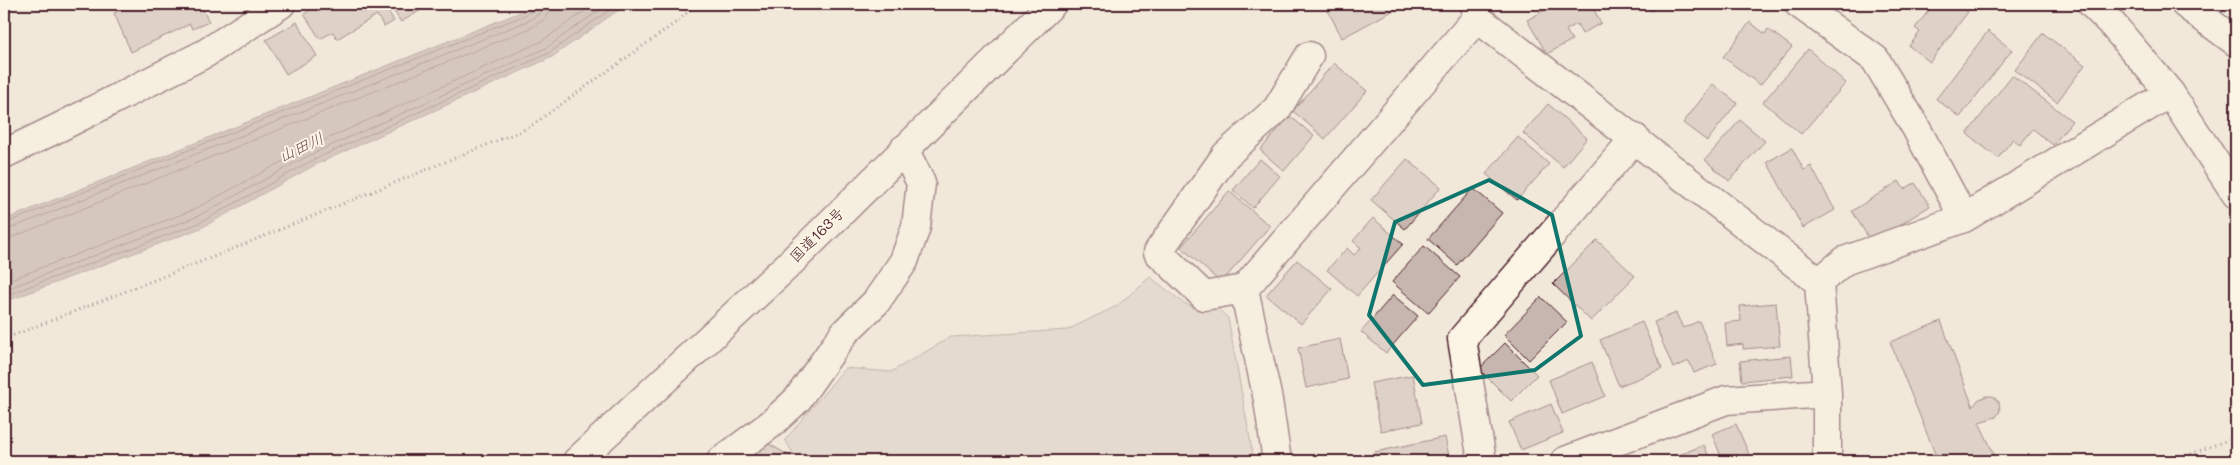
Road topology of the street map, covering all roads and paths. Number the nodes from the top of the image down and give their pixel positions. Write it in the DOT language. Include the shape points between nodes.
graph roads {
  1 [pos="281,4"];
  2 [pos="696,4"];
  3 [pos="1052,4"];
  4 [pos="1799,4"];
  5 [pos="2092,4"];
  6 [pos="2185,4"];
  7 [pos="1476,11"];
  8 [pos="2236,42"];
  9 [pos="1309,56"];
  10 [pos="2170,93"];
  11 [pos="1635,138"];
  12 [pos="904,150"];
  13 [pos="4,154"];
  14 [pos="2236,194"];
  15 [pos="1964,218"];
  16 [pos="1819,282"];
  17 [pos="1244,289"];
  18 [pos="4,339"];
  19 [pos="1827,393"];
  20 [pos="2236,437"];
  21 [pos="577,461"];
  22 [pos="721,461"];
  23 [pos="1277,461"];
  24 [pos="1482,461"];
  25 [pos="1565,461"];
  26 [pos="1827,461"];
  27 [pos="2172,461"];
  1 -- 13 [label="main road" via="206,53"];
  2 -- 18 [label="path" via="678,21 528,128"];
  3 -- 12 [label="main road, 国道163号"];
  4 -- 15 [label="main road" via="1875,59"];
  5 -- 10 [label="main road"];
  6 -- 8 [label="main road"];
  7 -- 11 [label="main road"];
  7 -- 17 [label="main road"];
  9 -- 17 [label="main road" via="1277,109 1226,154 1158,252 1204,296"];
  10 -- 14 [label="main road"];
  10 -- 15 [label="main road"];
  11 -- 16 [label="main road"];
  11 -- 24 [label="main road" via="1462,339"];
  12 -- 21 [label="main road, 国道163号" via="787,266"];
  12 -- 22 [label="main road" via="921,183 916,227 904,260 876,302 845,332 797,400"];
  15 -- 16 [label="main road" via="1844,261"];
  16 -- 19 [label="main road"];
  17 -- 23 [label="main road" via="1268,400"];
  19 -- 25 [label="main road" via="1726,400"];
  19 -- 26 [label="main road"];
  20 -- 27 [label="path"];
}
